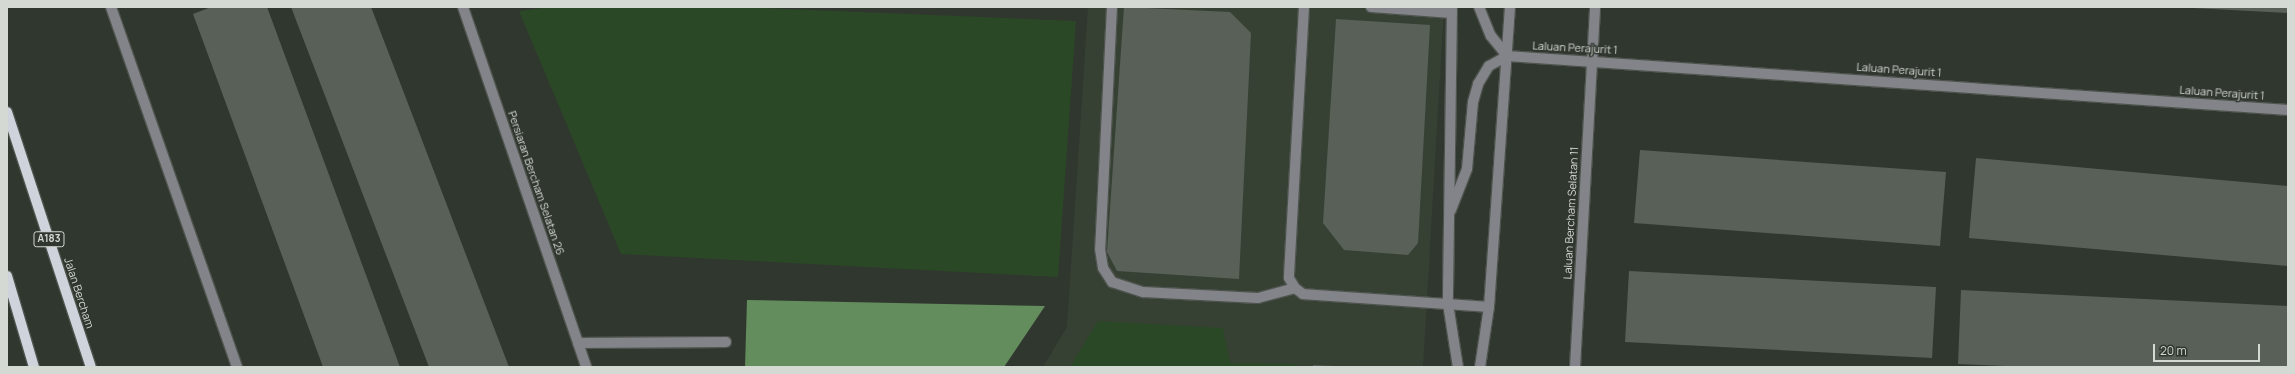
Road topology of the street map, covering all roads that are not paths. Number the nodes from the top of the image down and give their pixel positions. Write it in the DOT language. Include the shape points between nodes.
graph roads {
  1 [pos="111,7"];
  2 [pos="463,7"];
  3 [pos="1112,7"];
  4 [pos="1304,7"];
  5 [pos="1371,7"];
  6 [pos="1479,7"];
  7 [pos="1510,7"];
  8 [pos="1595,7"];
  9 [pos="1452,10"];
  10 [pos="1507,56"];
  11 [pos="1592,60"];
  12 [pos="2288,110"];
  13 [pos="7,112"];
  14 [pos="1448,217"];
  15 [pos="7,276"];
  16 [pos="1295,288"];
  17 [pos="1448,304"];
  18 [pos="1489,307"];
  19 [pos="726,342"];
  20 [pos="578,343"];
  21 [pos="34,367"];
  22 [pos="90,367"];
  23 [pos="237,367"];
  24 [pos="586,367"];
  25 [pos="1458,367"];
  26 [pos="1480,367"];
  27 [pos="1575,367"];
  1 -- 23 [label="street"];
  2 -- 20 [label="street, Persiaran Bercham Selatan 26"];
  3 -- 16 [label="street" via="1100,249 1103,268 1112,282 1142,292 1258,298"];
  4 -- 16 [label="street" via="1289,278"];
  5 -- 9 [label="street"];
  6 -- 10 [label="street" via="1491,36"];
  7 -- 10 [label="street"];
  8 -- 11 [label="street, Laluan Bercham Selatan 11"];
  9 -- 14 [label="street"];
  10 -- 11 [label="street, Laluan Perajurit 1"];
  10 -- 14 [label="street" via="1489,66 1478,84 1473,102 1467,169"];
  10 -- 18 [label="street"];
  11 -- 12 [label="street, Laluan Perajurit 1"];
  11 -- 27 [label="street, Laluan Bercham Selatan 11"];
  13 -- 22 [label="main road, Jalan Bercham / A183"];
  14 -- 17 [label="street"];
  15 -- 21 [label="main road"];
  16 -- 17 [label="street" via="1303,294"];
  17 -- 18 [label="street"];
  17 -- 25 [label="street"];
  18 -- 26 [label="street"];
  19 -- 20 [label="street"];
  20 -- 24 [label="street, Persiaran Bercham Selatan 26"];
}
